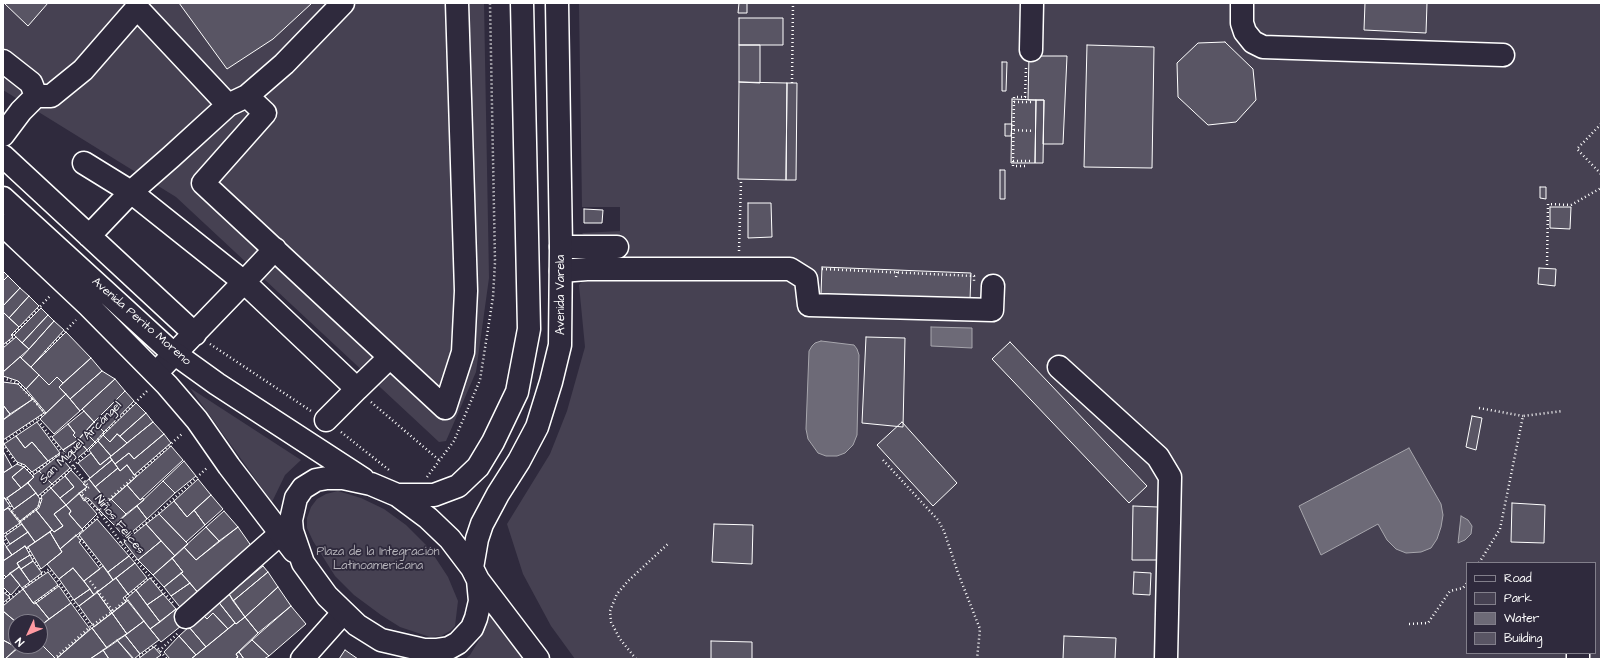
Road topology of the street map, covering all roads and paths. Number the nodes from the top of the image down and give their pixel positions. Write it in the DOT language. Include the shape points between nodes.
graph roads {
  1 [pos="343,3"];
  2 [pos="457,3"];
  3 [pos="522,3"];
  4 [pos="557,3"];
  5 [pos="793,3"];
  6 [pos="1032,3"];
  7 [pos="1242,3"];
  8 [pos="1031,50"];
  9 [pos="1503,55"];
  10 [pos="3,61"];
  11 [pos="792,83"];
  12 [pos="36,96"];
  13 [pos="238,100"];
  14 [pos="1014,102"];
  15 [pos="1034,102"];
  16 [pos="1601,124"];
  17 [pos="1014,130"];
  18 [pos="1034,131"];
  19 [pos="3,135"];
  20 [pos="3,156"];
  21 [pos="1013,161"];
  22 [pos="1033,162"];
  23 [pos="84,163"];
  24 [pos="1025,166"];
  25 [pos="1601,174"];
  26 [pos="741,182"];
  27 [pos="1601,188"];
  28 [pos="131,192"];
  29 [pos="3,198"];
  30 [pos="3,225"];
  31 [pos="89,236"];
  32 [pos="561,247"];
  33 [pos="617,247"];
  34 [pos="275,249"];
  35 [pos="739,256"];
  36 [pos="1547,265"];
  37 [pos="822,269"];
  38 [pos="561,271"];
  39 [pos="897,272"];
  40 [pos="971,276"];
  41 [pos="896,277"];
  42 [pos="64,282"];
  43 [pos="244,282"];
  44 [pos="993,286"];
  45 [pos="89,306"];
  46 [pos="195,334"];
  47 [pos="3,346"];
  48 [pos="45,352"];
  49 [pos="175,354"];
  50 [pos="390,356"];
  51 [pos="1059,368"];
  52 [pos="158,375"];
  53 [pos="3,378"];
  54 [pos="357,389"];
  55 [pos="1479,408"];
  56 [pos="1564,411"];
  57 [pos="1523,416"];
  58 [pos="37,419"];
  59 [pos="197,420"];
  60 [pos="326,420"];
  61 [pos="3,443"];
  62 [pos="62,452"];
  63 [pos="221,455"];
  64 [pos="439,460"];
  65 [pos="883,460"];
  66 [pos="73,467"];
  67 [pos="371,484"];
  68 [pos="397,496"];
  69 [pos="7,499"];
  70 [pos="97,510"];
  71 [pos="101,514"];
  72 [pos="20,522"];
  73 [pos="280,534"];
  74 [pos="3,536"];
  75 [pos="121,542"];
  76 [pos="8,544"];
  77 [pos="669,544"];
  78 [pos="27,548"];
  79 [pos="1480,562"];
  80 [pos="303,563"];
  81 [pos="101,566"];
  82 [pos="43,574"];
  83 [pos="475,574"];
  84 [pos="150,577"];
  85 [pos="90,581"];
  86 [pos="60,584"];
  87 [pos="1466,584"];
  88 [pos="3,589"];
  89 [pos="12,597"];
  90 [pos="35,603"];
  91 [pos="3,604"];
  92 [pos="113,612"];
  93 [pos="344,613"];
  94 [pos="186,617"];
  95 [pos="1409,624"];
  96 [pos="91,626"];
  97 [pos="381,640"];
  98 [pos="54,659"];
  99 [pos="136,659"];
  100 [pos="167,659"];
  101 [pos="302,659"];
  102 [pos="411,659"];
  103 [pos="538,659"];
  104 [pos="636,659"];
  105 [pos="977,659"];
  106 [pos="1166,659"];
  1 -- 13 [label="main road" via="284,64"];
  2 -- 50 [label="main road" via="466,292 463,352 445,408"];
  3 -- 68 [label="main road" via="529,329 517,392 478,467 458,486 434,495"];
  4 -- 32 [label="main road, Avenida Varela"];
  5 -- 11 [label="path"];
  6 -- 8 [label="main road"];
  7 -- 9 [label="main road" via="1245,32 1253,42 1262,47"];
  8 -- 14 [label="path" via="1027,50 1025,97 1014,97"];
  10 -- 12 [label="main road" via="30,83"];
  12 -- 13 [label="main road" via="51,96 83,70 137,8"];
  12 -- 19 [label="main road"];
  13 -- 28 [label="main road"];
  13 -- 34 [label="main road" via="265,113 203,183"];
  14 -- 15 [label="path"];
  14 -- 17 [label="path"];
  16 -- 25 [label="path" via="1577,149"];
  17 -- 18 [label="path"];
  17 -- 21 [label="path"];
  20 -- 31 [label="main road"];
  21 -- 22 [label="path"];
  21 -- 24 [label="path" via="1013,166"];
  23 -- 28 [label="main road"];
  26 -- 35 [label="path"];
  27 -- 36 [label="path" via="1571,205 1548,204"];
  28 -- 31 [label="main road"];
  28 -- 43 [label="main road"];
  29 -- 49 [label="main road, Avenida Perito Moreno"];
  30 -- 42 [label="main road, Avenida Perito Moreno"];
  31 -- 46 [label="main road"];
  32 -- 33 [label="main road"];
  32 -- 38 [label="main road, Avenida Varela"];
  34 -- 43 [label="main road"];
  34 -- 50 [label="main road"];
  37 -- 39 [label="path"];
  38 -- 44 [label="main road" via="790,269 806,279 809,305 992,310"];
  38 -- 83 [label="main road, Avenida Varela" via="560,345 552,382 536,427 482,524 477,539"];
  39 -- 40 [label="path"];
  39 -- 41 [label="path"];
  42 -- 45 [label="main road, Avenida Perito Moreno"];
  42 -- 47 [label="path"];
  43 -- 46 [label="main road"];
  43 -- 54 [label="main road"];
  45 -- 48 [label="path"];
  45 -- 52 [label="main road, Avenida Perito Moreno"];
  46 -- 49 [label="main road"];
  49 -- 52 [label="main road"];
  49 -- 67 [label="main road, Avenida Perito Moreno"];
  50 -- 54 [label="main road"];
  51 -- 106 [label="main road" via="1158,458 1170,477"];
  52 -- 59 [label="main road, Avenida Perito Moreno"];
  52 -- 66 [label="path, San Miguel Arcángel"];
  53 -- 58 [label="path" via="18,382 45,413"];
  54 -- 60 [label="main road"];
  54 -- 64 [label="path"];
  55 -- 57 [label="path"];
  56 -- 57 [label="path"];
  57 -- 79 [label="path" via="1500,529"];
  58 -- 61 [label="path"];
  58 -- 62 [label="path, Niños Felices"];
  59 -- 63 [label="main road, Avenida Perito Moreno"];
  59 -- 70 [label="path"];
  61 -- 62 [label="path" via="15,462 32,474"];
  62 -- 66 [label="path, Niños Felices"];
  63 -- 73 [label="main road, Avenida Perito Moreno"];
  63 -- 75 [label="path" via="158,513"];
  65 -- 105 [label="path" via="938,520 944,531 980,628"];
  66 -- 70 [label="path, Niños Felices" via="89,487 81,493"];
  66 -- 72 [label="path, San Miguel Arcángel" via="40,496 38,508"];
  67 -- 68 [label="main road"];
  67 -- 80 [label="main road" via="343,478 327,478 316,480 303,488 296,498 291,520"];
  68 -- 83 [label="main road" via="428,518 450,539"];
  69 -- 72 [label="path" via="12,508 10,509"];
  70 -- 71 [label="path, Niños Felices"];
  71 -- 75 [label="path, Niños Felices"];
  71 -- 81 [label="path" via="78,536"];
  72 -- 74 [label="path, San Miguel Arcángel"];
  73 -- 80 [label="main road, Avenida Perito Moreno"];
  73 -- 94 [label="main road"];
  74 -- 76 [label="path, San Miguel Arcángel"];
  75 -- 84 [label="path, Niños Felices"];
  77 -- 104 [label="path" via="628,581 617,594 610,611 610,622 616,634"];
  78 -- 82 [label="path"];
  80 -- 93 [label="main road" via="327,596"];
  82 -- 86 [label="path" via="49,569"];
  82 -- 89 [label="path"];
  83 -- 97 [label="main road, Avenida Varela" via="480,602 472,628 458,643 449,648 424,650"];
  83 -- 103 [label="main road"];
  84 -- 92 [label="path"];
  84 -- 94 [label="path, Niños Felices"];
  85 -- 92 [label="path"];
  86 -- 90 [label="path"];
  86 -- 96 [label="path"];
  87 -- 95 [label="path" via="1464,588 1450,590 1428,623"];
  88 -- 89 [label="path"];
  89 -- 91 [label="path"];
  92 -- 96 [label="path"];
  93 -- 97 [label="main road" via="357,625"];
  93 -- 101 [label="main road"];
  96 -- 98 [label="path"];
  97 -- 102 [label="main road"];
  99 -- 100 [label="path" via="155,645"];
}
